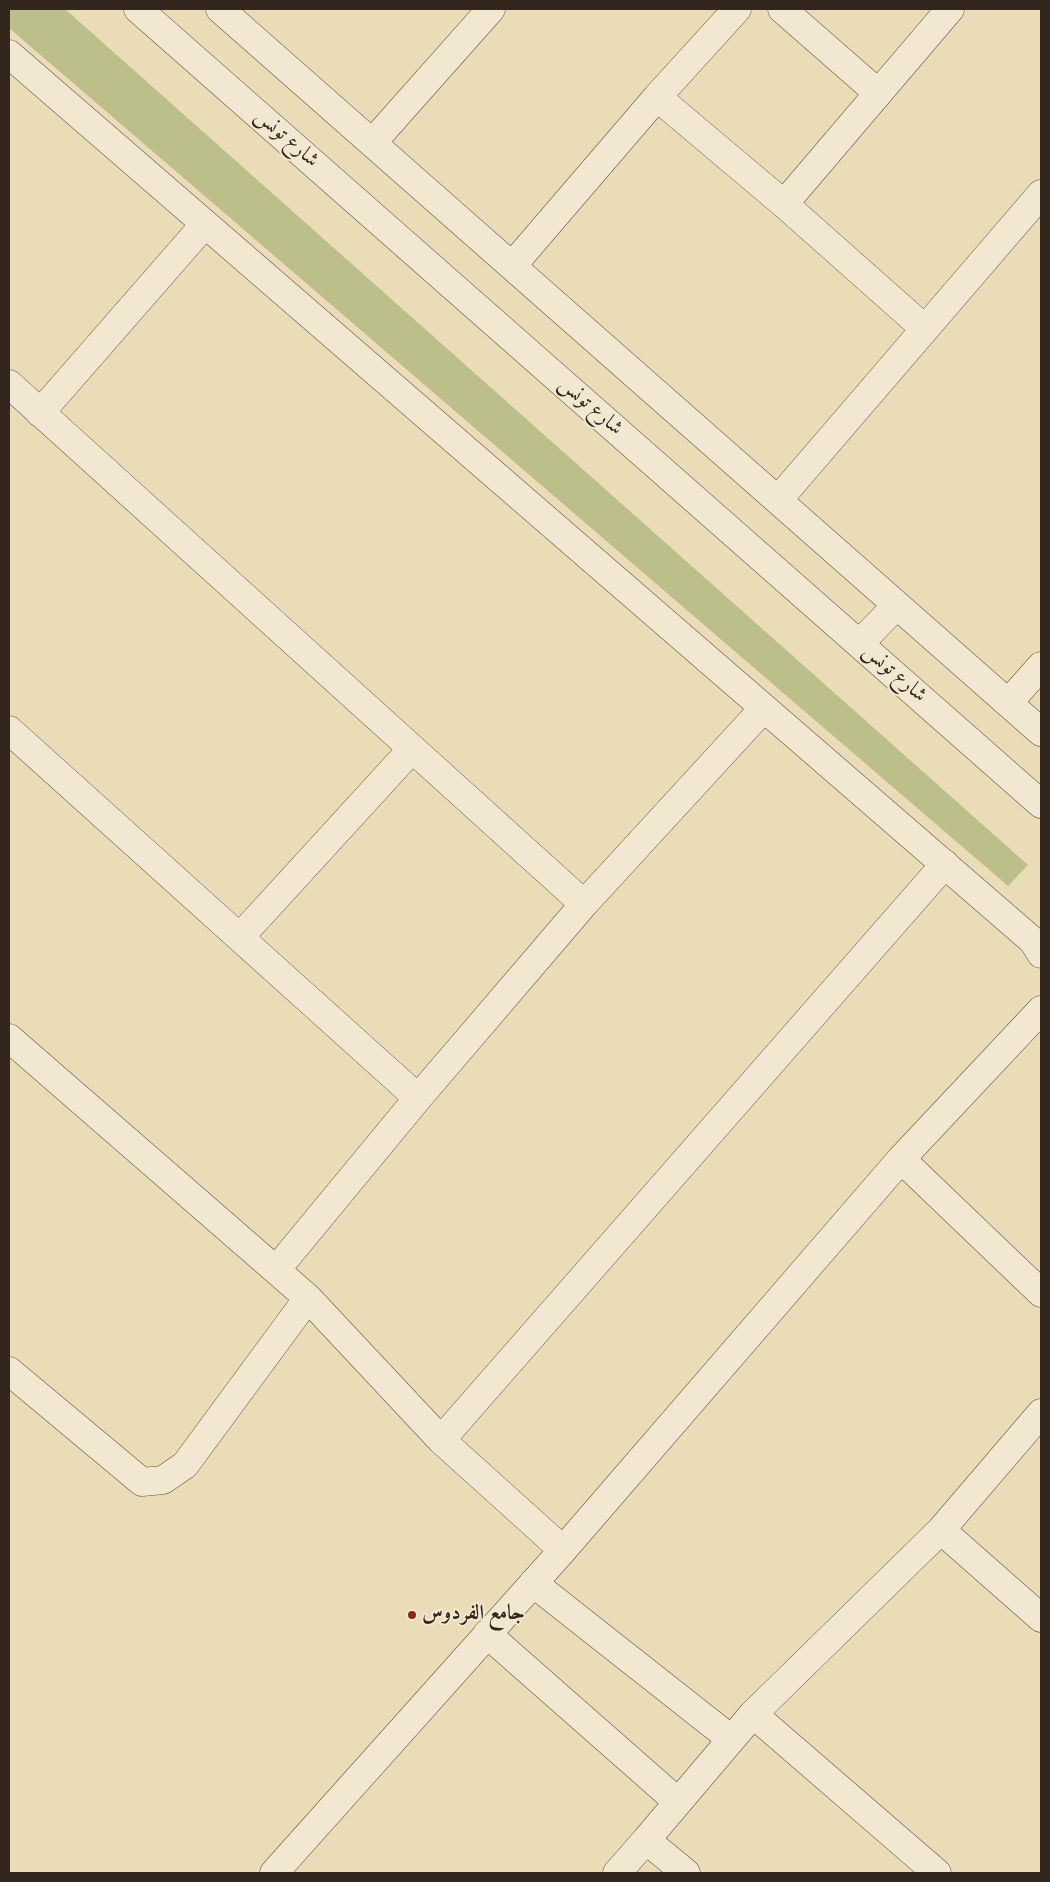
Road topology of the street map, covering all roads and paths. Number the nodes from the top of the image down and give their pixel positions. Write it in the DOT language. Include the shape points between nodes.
graph roads {
  1 [pos="138,9"];
  2 [pos="491,9"];
  3 [pos="737,9"];
  4 [pos="782,9"];
  5 [pos="950,9"];
  6 [pos="225,11"];
  7 [pos="10,58"];
  8 [pos="878,93"];
  9 [pos="657,97"];
  10 [pos="372,143"];
  11 [pos="784,204"];
  12 [pos="1038,206"];
  13 [pos="205,224"];
  14 [pos="512,266"];
  15 [pos="925,329"];
  16 [pos="9,384"];
  17 [pos="40,412"];
  18 [pos="778,500"];
  19 [pos="897,605"];
  20 [pos="859,644"];
  21 [pos="1041,666"];
  22 [pos="1008,703"];
  23 [pos="764,708"];
  24 [pos="9,730"];
  25 [pos="1041,732"];
  26 [pos="412,749"];
  27 [pos="1041,804"];
  28 [pos="945,864"];
  29 [pos="584,904"];
  30 [pos="240,937"];
  31 [pos="1039,942"];
  32 [pos="1041,1010"];
  33 [pos="9,1038"];
  34 [pos="418,1098"];
  35 [pos="901,1159"];
  36 [pos="276,1270"];
  37 [pos="1041,1293"];
  38 [pos="308,1298"];
  39 [pos="9,1371"];
  40 [pos="1041,1413"];
  41 [pos="441,1440"];
  42 [pos="941,1530"];
  43 [pos="563,1550"];
  44 [pos="533,1583"];
  45 [pos="1041,1618"];
  46 [pos="487,1634"];
  47 [pos="753,1714"];
  48 [pos="731,1740"];
  49 [pos="678,1802"];
  50 [pos="646,1840"];
  51 [pos="274,1873"];
  52 [pos="616,1873"];
  53 [pos="686,1873"];
  54 [pos="938,1873"];
  1 -- 20 [label="street, شارع تونس"];
  2 -- 10 [label="street"];
  3 -- 9 [label="street"];
  4 -- 8 [label="street"];
  5 -- 8 [label="street"];
  6 -- 10 [label="street"];
  7 -- 13 [label="street"];
  8 -- 11 [label="street"];
  9 -- 11 [label="street"];
  9 -- 14 [label="street"];
  10 -- 14 [label="street"];
  11 -- 15 [label="street"];
  12 -- 15 [label="street"];
  13 -- 17 [label="street"];
  13 -- 23 [label="street"];
  14 -- 18 [label="street"];
  15 -- 18 [label="street"];
  16 -- 17 [label="street"];
  17 -- 26 [label="street"];
  18 -- 19 [label="street"];
  19 -- 20 [label="street"];
  19 -- 22 [label="street"];
  20 -- 27 [label="street, شارع تونس"];
  21 -- 22 [label="street"];
  22 -- 25 [label="street"];
  23 -- 28 [label="street"];
  23 -- 29 [label="street"];
  24 -- 30 [label="street"];
  26 -- 29 [label="street"];
  26 -- 30 [label="street"];
  28 -- 31 [label="street"];
  28 -- 41 [label="street"];
  29 -- 34 [label="street"];
  30 -- 34 [label="street"];
  32 -- 35 [label="street"];
  33 -- 36 [label="street"];
  34 -- 36 [label="street"];
  35 -- 37 [label="street"];
  35 -- 43 [label="street"];
  36 -- 38 [label="street"];
  38 -- 39 [label="street" via="185,1465 163,1480 142,1482"];
  38 -- 41 [label="street"];
  40 -- 42 [label="street"];
  41 -- 43 [label="street"];
  42 -- 45 [label="street"];
  42 -- 47 [label="street"];
  43 -- 44 [label="street"];
  44 -- 46 [label="street"];
  44 -- 48 [label="street"];
  46 -- 49 [label="street"];
  46 -- 51 [label="street"];
  47 -- 48 [label="street"];
  47 -- 54 [label="street"];
  48 -- 49 [label="street"];
  49 -- 50 [label="street"];
  50 -- 52 [label="street"];
  50 -- 53 [label="street"];
}
